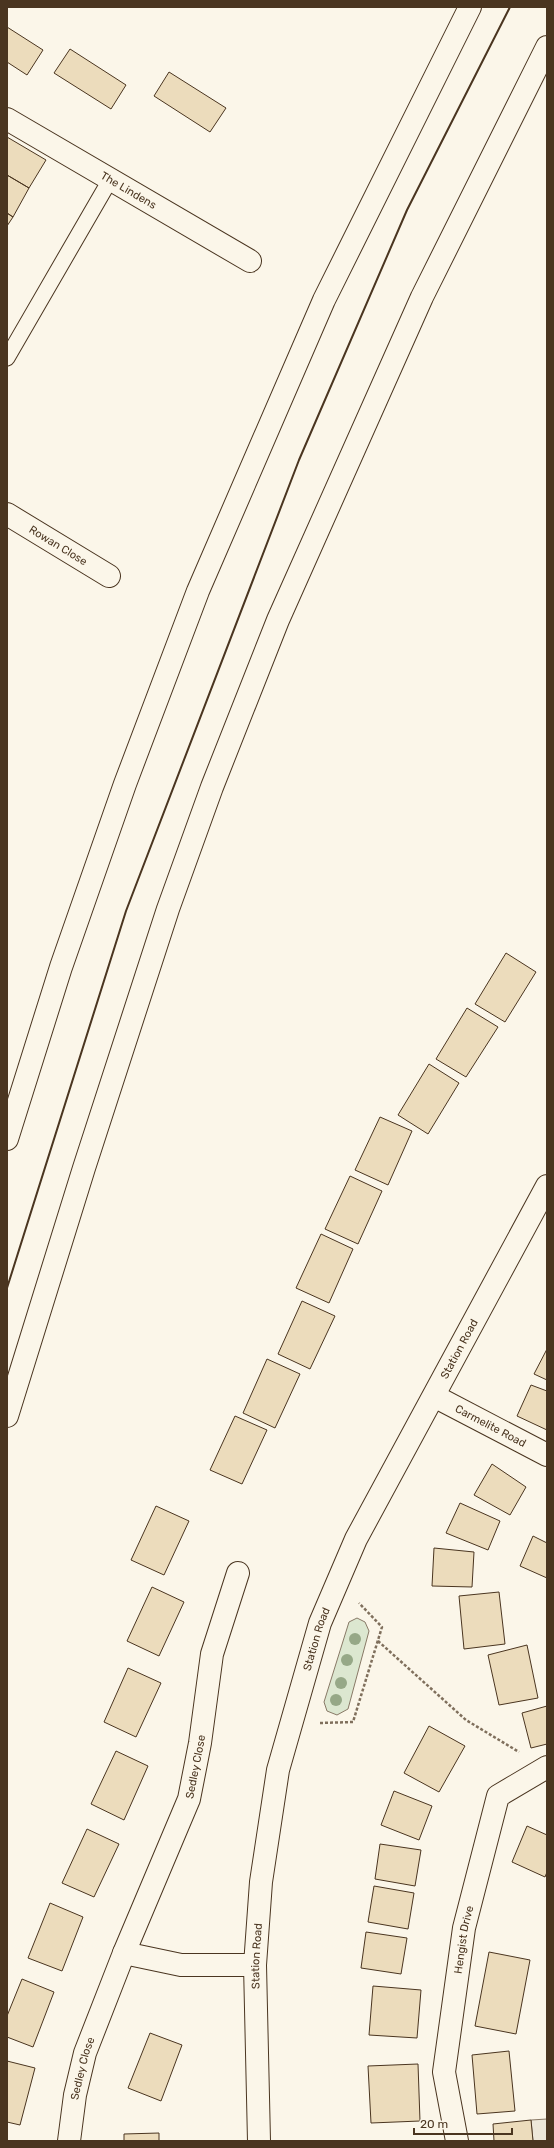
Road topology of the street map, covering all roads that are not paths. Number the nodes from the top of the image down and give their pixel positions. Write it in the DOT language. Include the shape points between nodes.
graph roads {
  1 [pos="470,7"];
  2 [pos="547,47"];
  3 [pos="7,120"];
  4 [pos="110,180"];
  5 [pos="250,261"];
  6 [pos="7,358"];
  7 [pos="7,514"];
  8 [pos="109,576"];
  9 [pos="7,1139"];
  10 [pos="547,1186"];
  11 [pos="434,1396"];
  12 [pos="7,1416"];
  13 [pos="547,1455"];
  14 [pos="238,1573"];
  15 [pos="546,1767"];
  16 [pos="124,1953"];
  17 [pos="255,1965"];
  18 [pos="69,2141"];
  19 [pos="259,2141"];
  20 [pos="457,2141"];
  1 -- 9 [label="main road" via="324,300 198,591 125,784 60,967"];
  2 -- 12 [label="main road" via="422,297 278,620 212,787 168,909 86,1160"];
  3 -- 4 [label="main road, The Lindens"];
  4 -- 5 [label="main road, The Lindens"];
  4 -- 6 [label="lane"];
  7 -- 8 [label="main road, Rowan Close"];
  10 -- 11 [label="main road, Station Road"];
  11 -- 13 [label="main road, Carmelite Road"];
  11 -- 17 [label="main road, Station Road" via="356,1539 320,1623 278,1770 261,1882"];
  14 -- 16 [label="main road, Sedley Close" via="212,1654 200,1743 189,1799"];
  15 -- 20 [label="main road, Hengist Drive" via="498,1796 464,1928 444,2072"];
  16 -- 17 [label="main road" via="181,1965"];
  16 -- 18 [label="main road, Sedley Close" via="84,2053"];
  17 -- 19 [label="main road, Station Road"];
}
